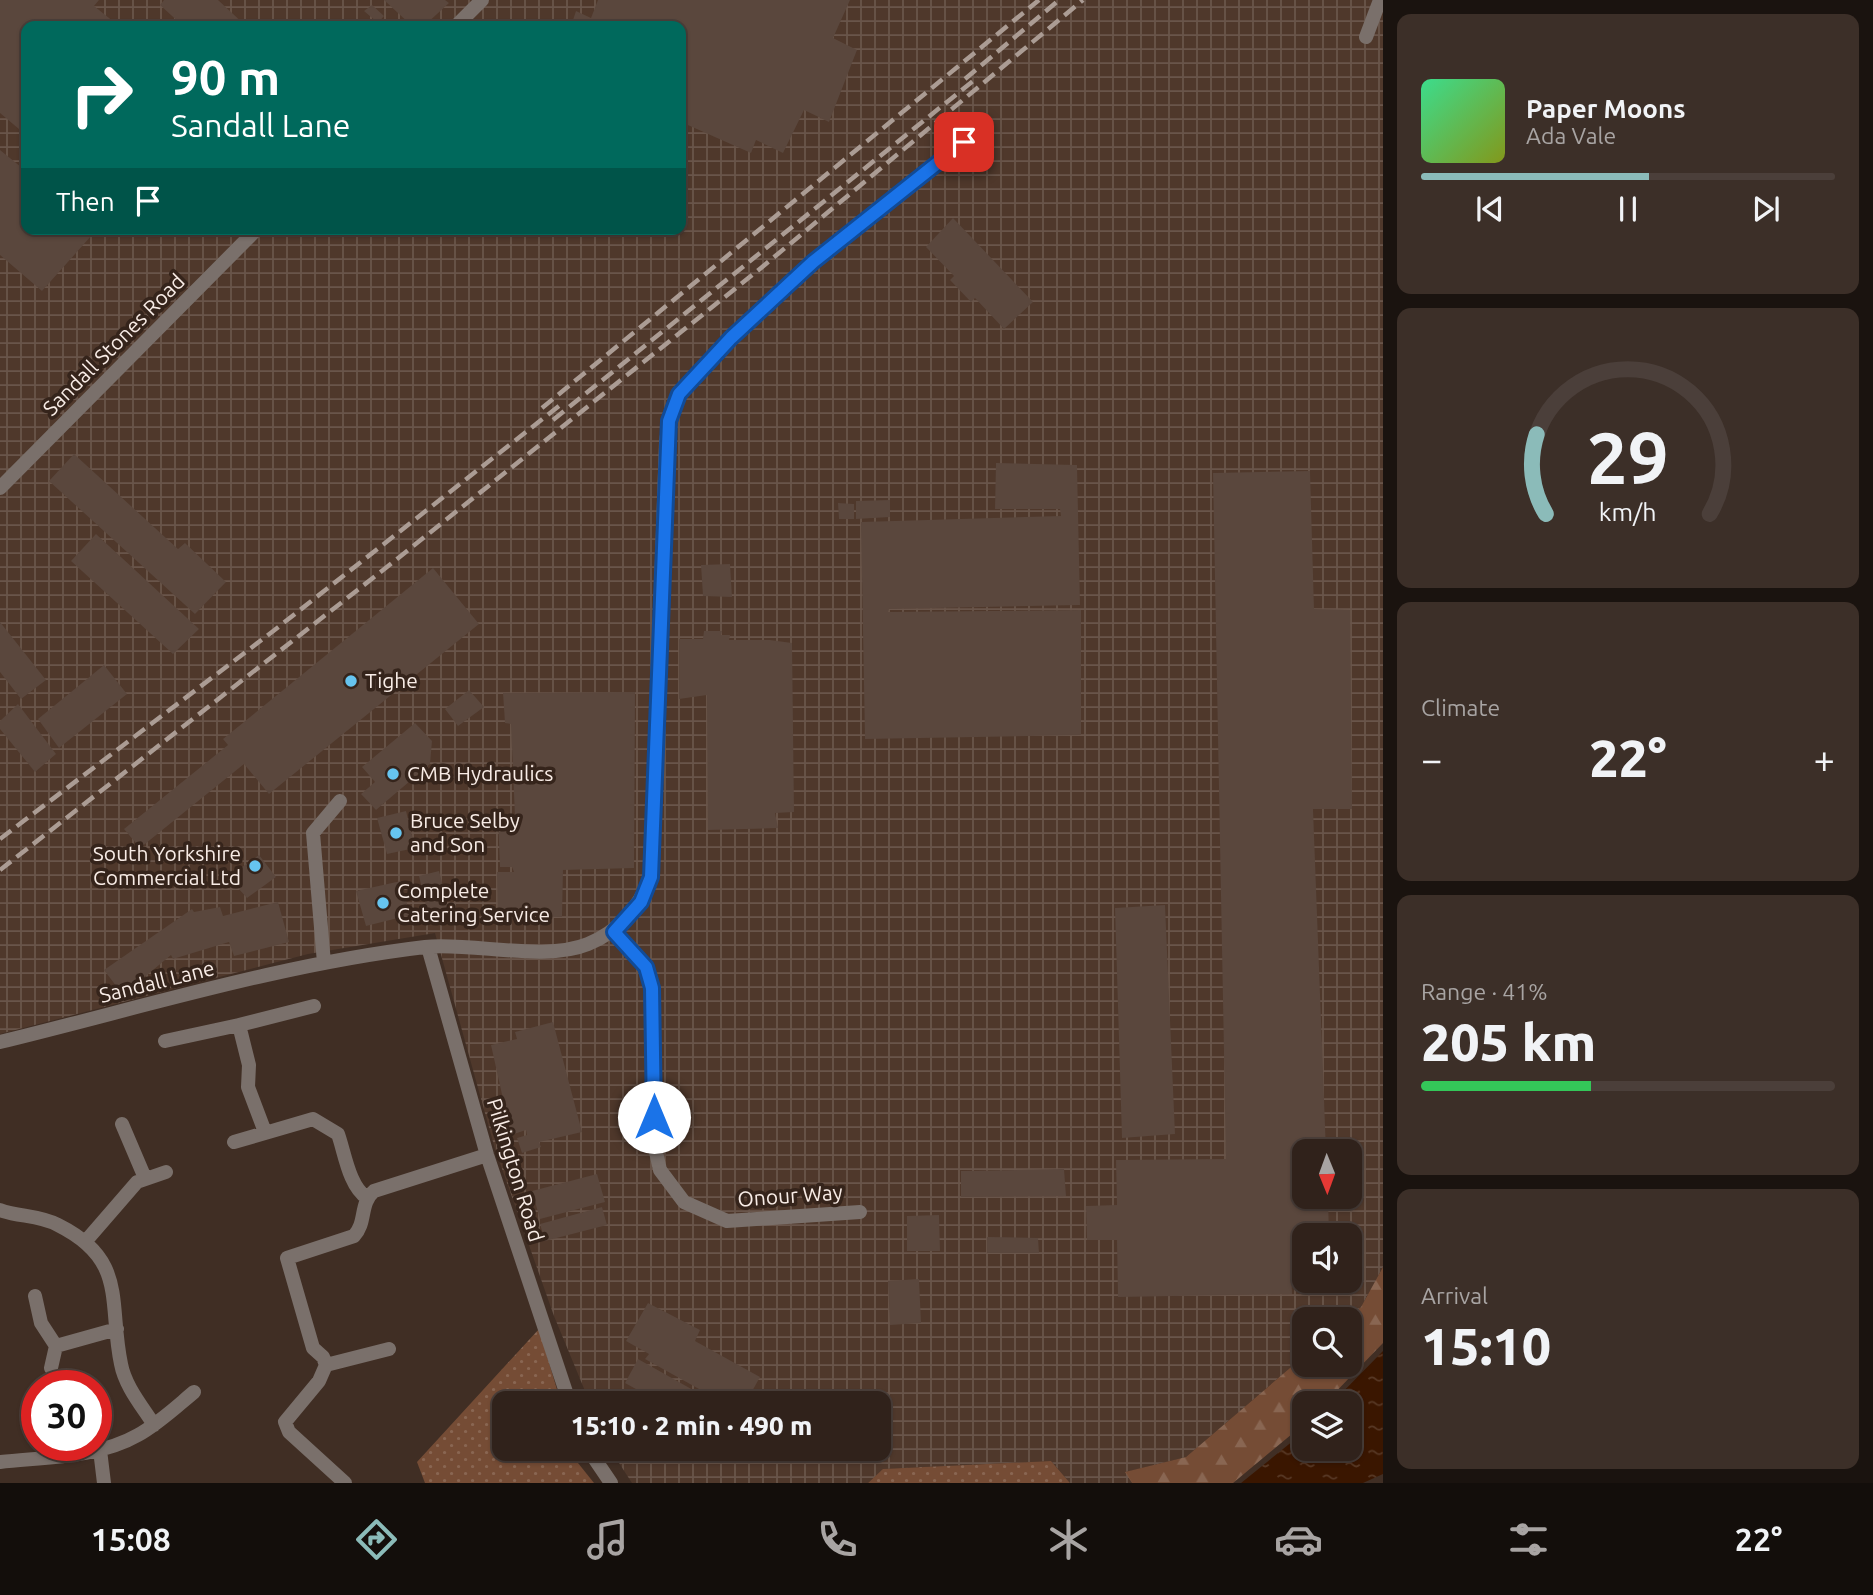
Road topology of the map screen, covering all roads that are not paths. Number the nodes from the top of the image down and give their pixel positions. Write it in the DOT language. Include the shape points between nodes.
graph roads {
  1 [pos="482,0"];
  2 [pos="1380,0"];
  3 [pos="461,21"];
  4 [pos="1366,37"];
  5 [pos="985,125"];
  6 [pos="251,235"];
  7 [pos="0,488"];
  8 [pos="340,802"];
  9 [pos="614,932"];
  10 [pos="428,947"];
  11 [pos="324,962"];
  12 [pos="314,1006"];
  13 [pos="239,1025"];
  14 [pos="165,1041"];
  15 [pos="0,1042"];
  16 [pos="122,1124"];
  17 [pos="265,1132"];
  18 [pos="234,1142"];
  19 [pos="487,1155"];
  20 [pos="166,1172"];
  21 [pos="145,1178"];
  22 [pos="366,1198"];
  23 [pos="0,1210"];
  24 [pos="860,1212"];
  25 [pos="85,1242"];
  26 [pos="35,1296"];
  27 [pos="117,1329"];
  28 [pos="56,1346"];
  29 [pos="389,1349"];
  30 [pos="326,1365"];
  31 [pos="51,1368"];
  32 [pos="566,1391"];
  33 [pos="194,1392"];
  34 [pos="154,1426"];
  35 [pos="112,1445"];
  36 [pos="21,1459"];
  37 [pos="101,1461"];
  38 [pos="596,1461"];
  39 [pos="0,1462"];
  40 [pos="104,1483"];
  41 [pos="345,1483"];
  42 [pos="611,1483"];
  1 -- 3 [label="street"];
  2 -- 4 [label="street"];
  5 -- 9 [label="street, Sandall Lane" via="813,262 679,394 666,442 651,877 641,902"];
  6 -- 7 [label="street, Sandall Stones Road"];
  8 -- 11 [label="street" via="313,833"];
  9 -- 10 [label="street, Sandall Lane" via="586,945 558,950"];
  9 -- 24 [label="street, Onour Way" via="646,967 652,988 654,1143 660,1170 672,1189 684,1202 727,1221"];
  10 -- 11 [label="street, Sandall Lane"];
  10 -- 19 [label="street, Pilkington Road"];
  11 -- 15 [label="street, Sandall Lane"];
  12 -- 13 [label="street"];
  13 -- 14 [label="street"];
  13 -- 17 [label="street" via="249,1065 248,1087"];
  16 -- 21 [label="street"];
  17 -- 18 [label="street"];
  17 -- 22 [label="street" via="307,1119 334,1130 359,1193"];
  19 -- 22 [label="street" via="374,1191"];
  19 -- 32 [label="street, Pilkington Road"];
  20 -- 21 [label="street"];
  21 -- 25 [label="street"];
  22 -- 30 [label="street" via="360,1229 354,1236 287,1258 311,1342"];
  23 -- 25 [label="street" via="54,1223"];
  25 -- 27 [label="street" via="104,1266 114,1291"];
  26 -- 28 [label="street" via="41,1323"];
  27 -- 28 [label="street"];
  27 -- 34 [label="street" via="127,1381"];
  28 -- 31 [label="street"];
  29 -- 30 [label="street"];
  30 -- 41 [label="street" via="285,1426"];
  33 -- 34 [label="street"];
  34 -- 35 [label="street"];
  36 -- 39 [label="street"];
  37 -- 40 [label="street"];
  38 -- 42 [label="street"];
}
